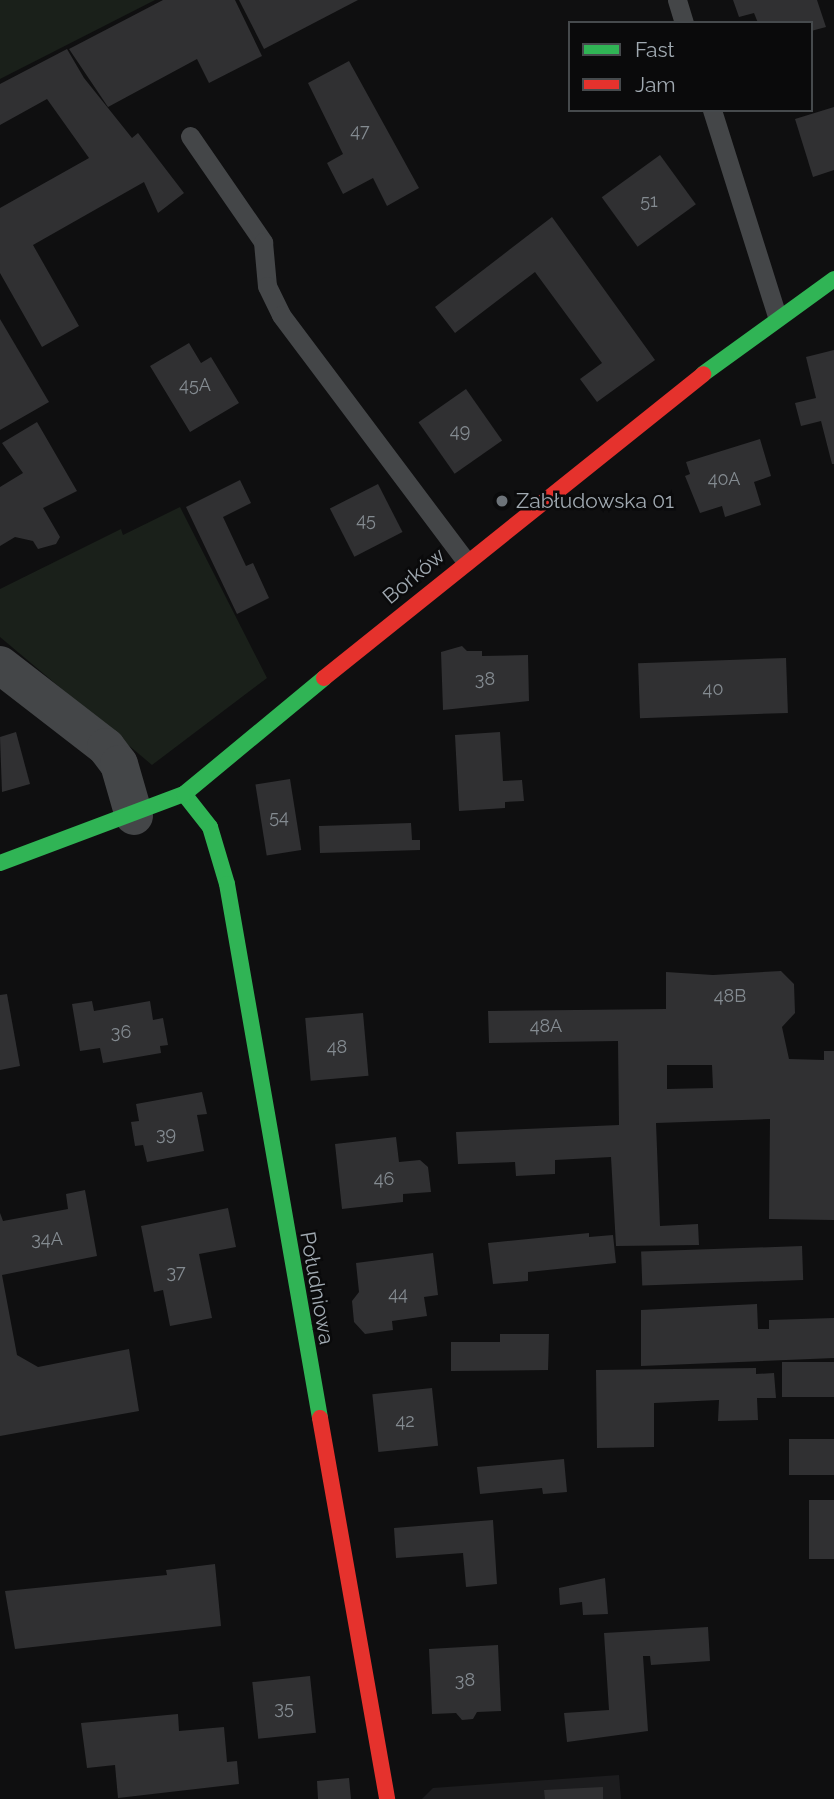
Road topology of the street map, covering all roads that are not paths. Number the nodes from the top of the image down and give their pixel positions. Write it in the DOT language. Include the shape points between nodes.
graph roads {
  1 [pos="677,0"];
  2 [pos="683,21"];
  3 [pos="713,112"];
  4 [pos="190,136"];
  5 [pos="834,279"];
  6 [pos="776,316"];
  7 [pos="466,561"];
  8 [pos="0,665"];
  9 [pos="184,794"];
  10 [pos="134,816"];
  11 [pos="0,863"];
  12 [pos="387,1799"];
  1 -- 2 [label="lane"];
  3 -- 6 [label="lane"];
  4 -- 7 [label="lane" via="262,242 267,286 281,315"];
  5 -- 6 [label="street, Borków"];
  6 -- 7 [label="street, Borków"];
  7 -- 9 [label="street, Borków"];
  8 -- 10 [label="street" via="106,747 119,764"];
  9 -- 10 [label="street, Borków"];
  9 -- 12 [label="street, Południowa" via="210,827 227,884"];
  10 -- 11 [label="street, Borków"];
}
